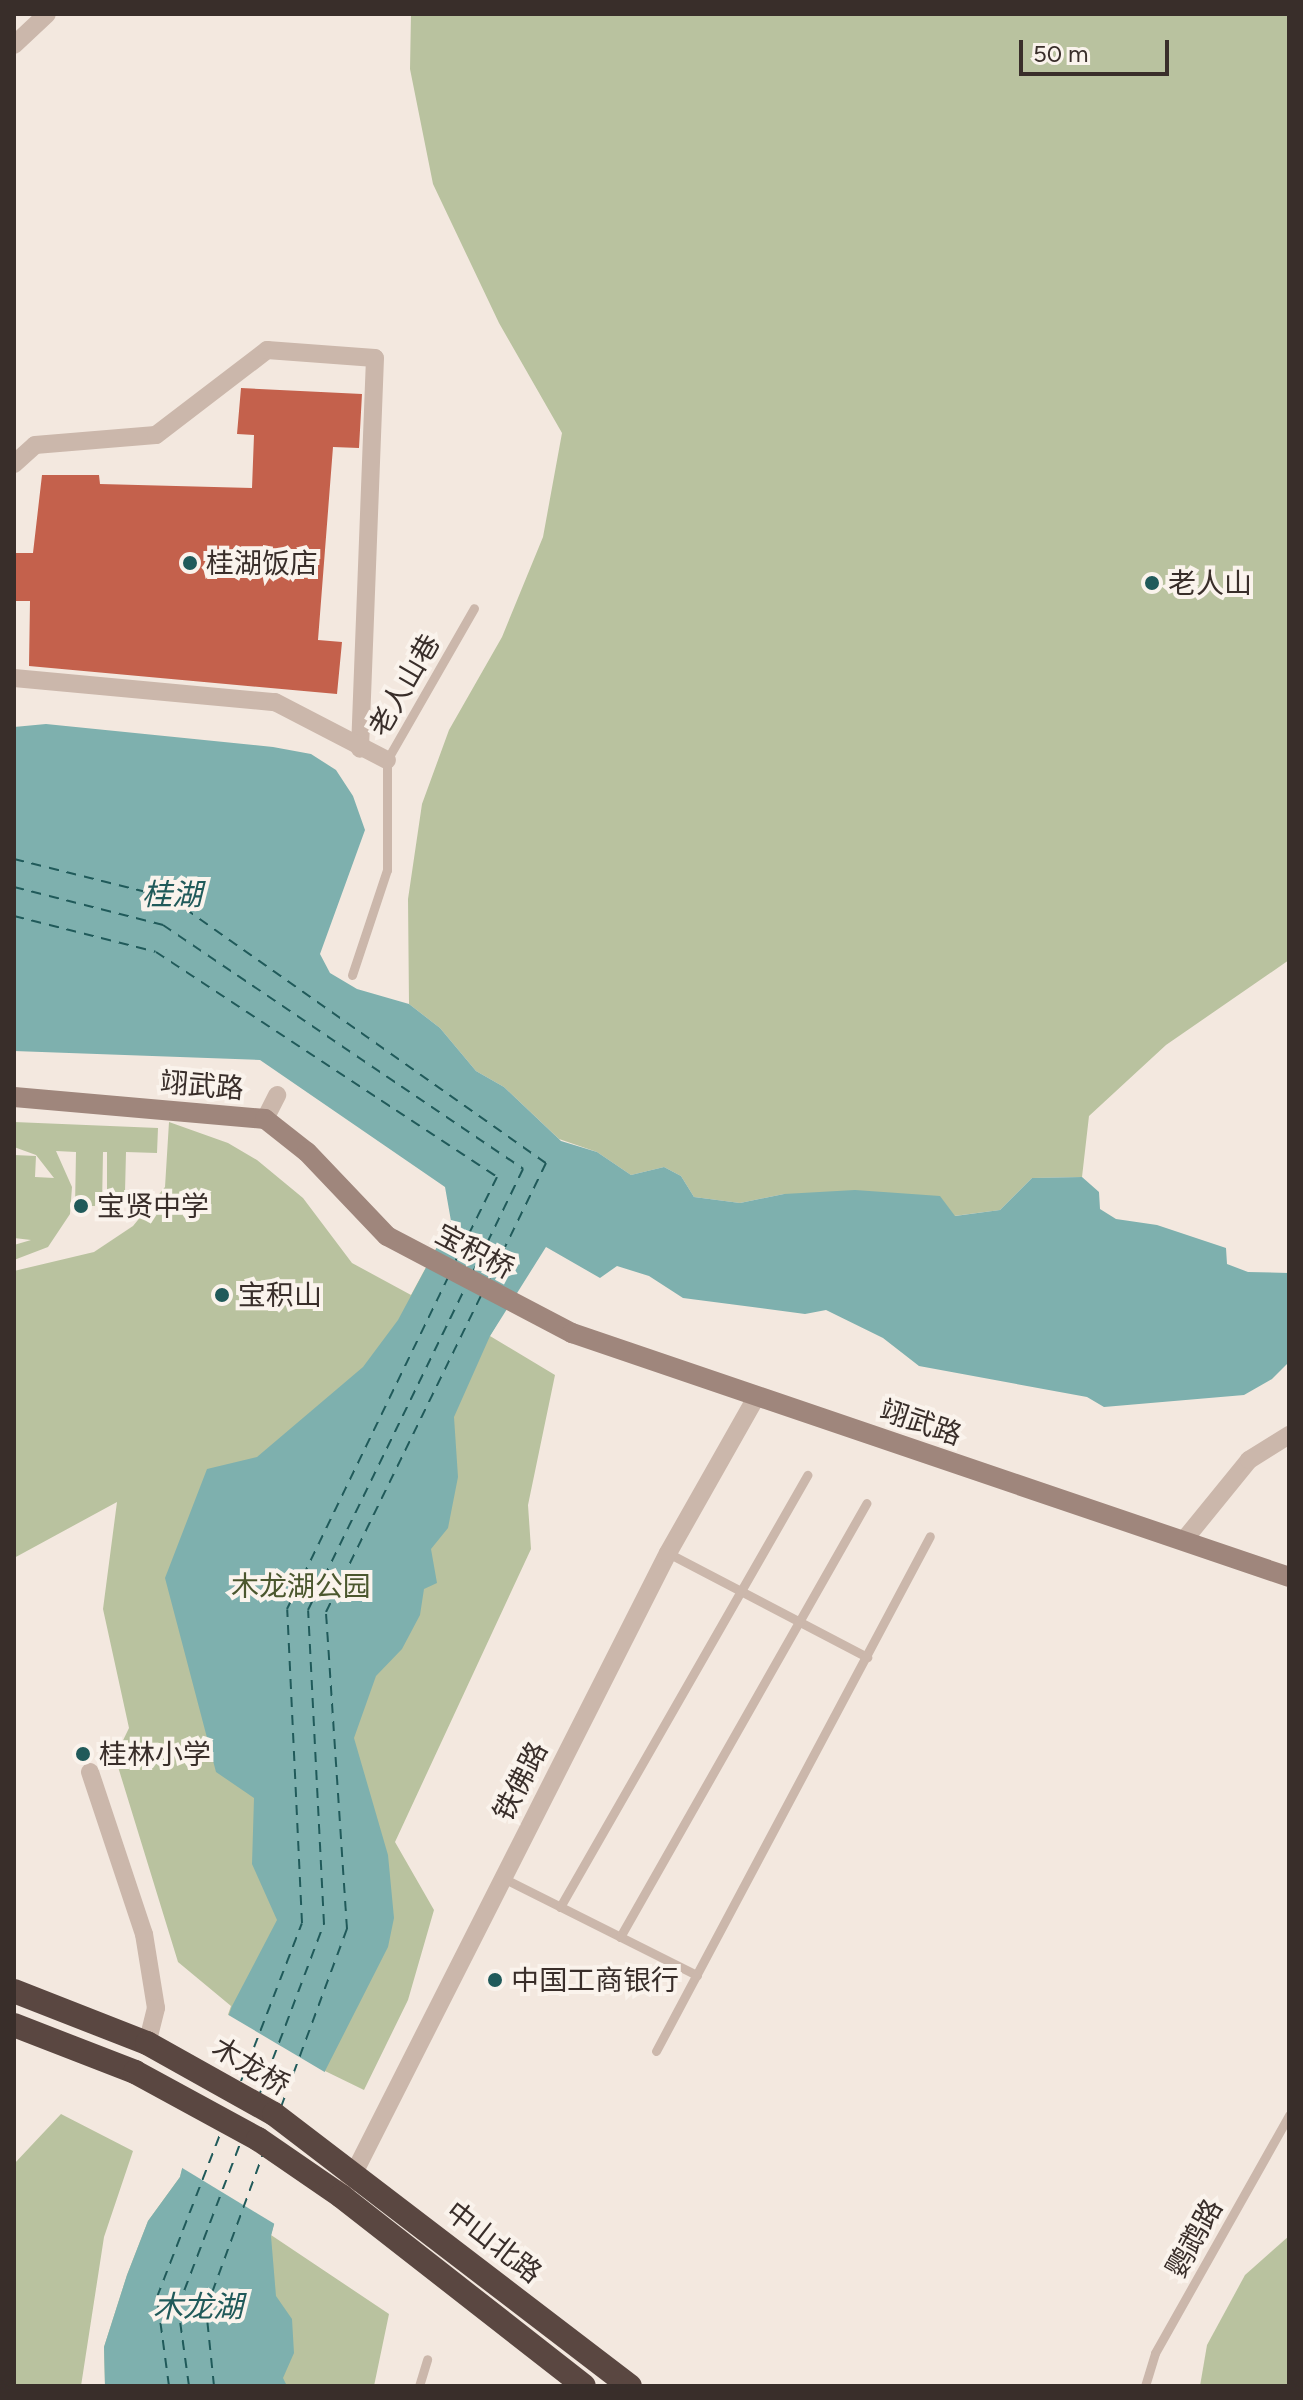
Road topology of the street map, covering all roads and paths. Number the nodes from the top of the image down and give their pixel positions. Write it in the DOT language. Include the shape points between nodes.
graph roads {
  1 [pos="47,14"];
  2 [pos="14,45"];
  3 [pos="14,464"];
  4 [pos="474,608"];
  5 [pos="14,678"];
  6 [pos="360,749"];
  7 [pos="387,760"];
  8 [pos="352,975"];
  9 [pos="277,1095"];
  10 [pos="14,1097"];
  11 [pos="265,1119"];
  12 [pos="387,1236"];
  13 [pos="537,1315"];
  14 [pos="757,1396"];
  15 [pos="1289,1435"];
  16 [pos="807,1475"];
  17 [pos="867,1503"];
  18 [pos="930,1536"];
  19 [pos="1184,1540"];
  20 [pos="668,1553"];
  21 [pos="1289,1577"];
  22 [pos="740,1591"];
  23 [pos="799,1622"];
  24 [pos="867,1657"];
  25 [pos="90,1772"];
  26 [pos="502,1877"];
  27 [pos="560,1907"];
  28 [pos="620,1937"];
  29 [pos="697,1975"];
  30 [pos="14,1991"];
  31 [pos="14,2025"];
  32 [pos="147,2043"];
  33 [pos="656,2051"];
  34 [pos="1289,2115"];
  35 [pos="320,2147"];
  36 [pos="305,2169"];
  37 [pos="356,2173"];
  38 [pos="341,2196"];
  39 [pos="427,2359"];
  40 [pos="419,2386"];
  41 [pos="584,2386"];
  42 [pos="630,2386"];
  43 [pos="1145,2386"];
  1 -- 2 [label="street"];
  3 -- 6 [label="street" via="35,445 156,435 267,350 375,358"];
  4 -- 7 [label="lane, 老人山巷"];
  5 -- 6 [label="street" via="275,702"];
  6 -- 7 [label="street"];
  7 -- 8 [label="lane, 老人山巷" via="387,870"];
  9 -- 11 [label="street"];
  10 -- 11 [label="main road, 翊武路"];
  11 -- 12 [label="main road, 翊武路" via="307,1152"];
  12 -- 13 [label="main road, 宝积桥"];
  13 -- 14 [label="main road, 翊武路" via="572,1333"];
  14 -- 19 [label="main road, 翊武路"];
  14 -- 20 [label="street, 铁佛路"];
  15 -- 19 [label="street" via="1249,1460"];
  16 -- 22 [label="lane"];
  17 -- 23 [label="lane"];
  18 -- 24 [label="lane"];
  19 -- 21 [label="main road, 翊武路"];
  20 -- 22 [label="lane"];
  20 -- 26 [label="street, 铁佛路"];
  22 -- 23 [label="lane"];
  22 -- 27 [label="lane"];
  23 -- 24 [label="lane"];
  23 -- 28 [label="lane"];
  24 -- 29 [label="lane"];
  25 -- 32 [label="street" via="144,1934 156,2008"];
  26 -- 27 [label="lane"];
  26 -- 37 [label="street, 铁佛路"];
  27 -- 28 [label="lane"];
  28 -- 29 [label="lane"];
  29 -- 33 [label="lane"];
  30 -- 32 [label="highway"];
  31 -- 36 [label="highway, 木龙桥" via="135,2072"];
  32 -- 35 [label="highway, 木龙桥" via="215,2077"];
  34 -- 43 [label="lane, 鹦鹉路" via="1155,2353"];
  35 -- 37 [label="highway, 中山北路"];
  36 -- 38 [label="highway, 中山北路"];
  37 -- 38 [label="street, 铁佛路"];
  37 -- 42 [label="highway, 中山北路"];
  38 -- 41 [label="highway, 中山北路"];
  39 -- 40 [label="lane"];
}
